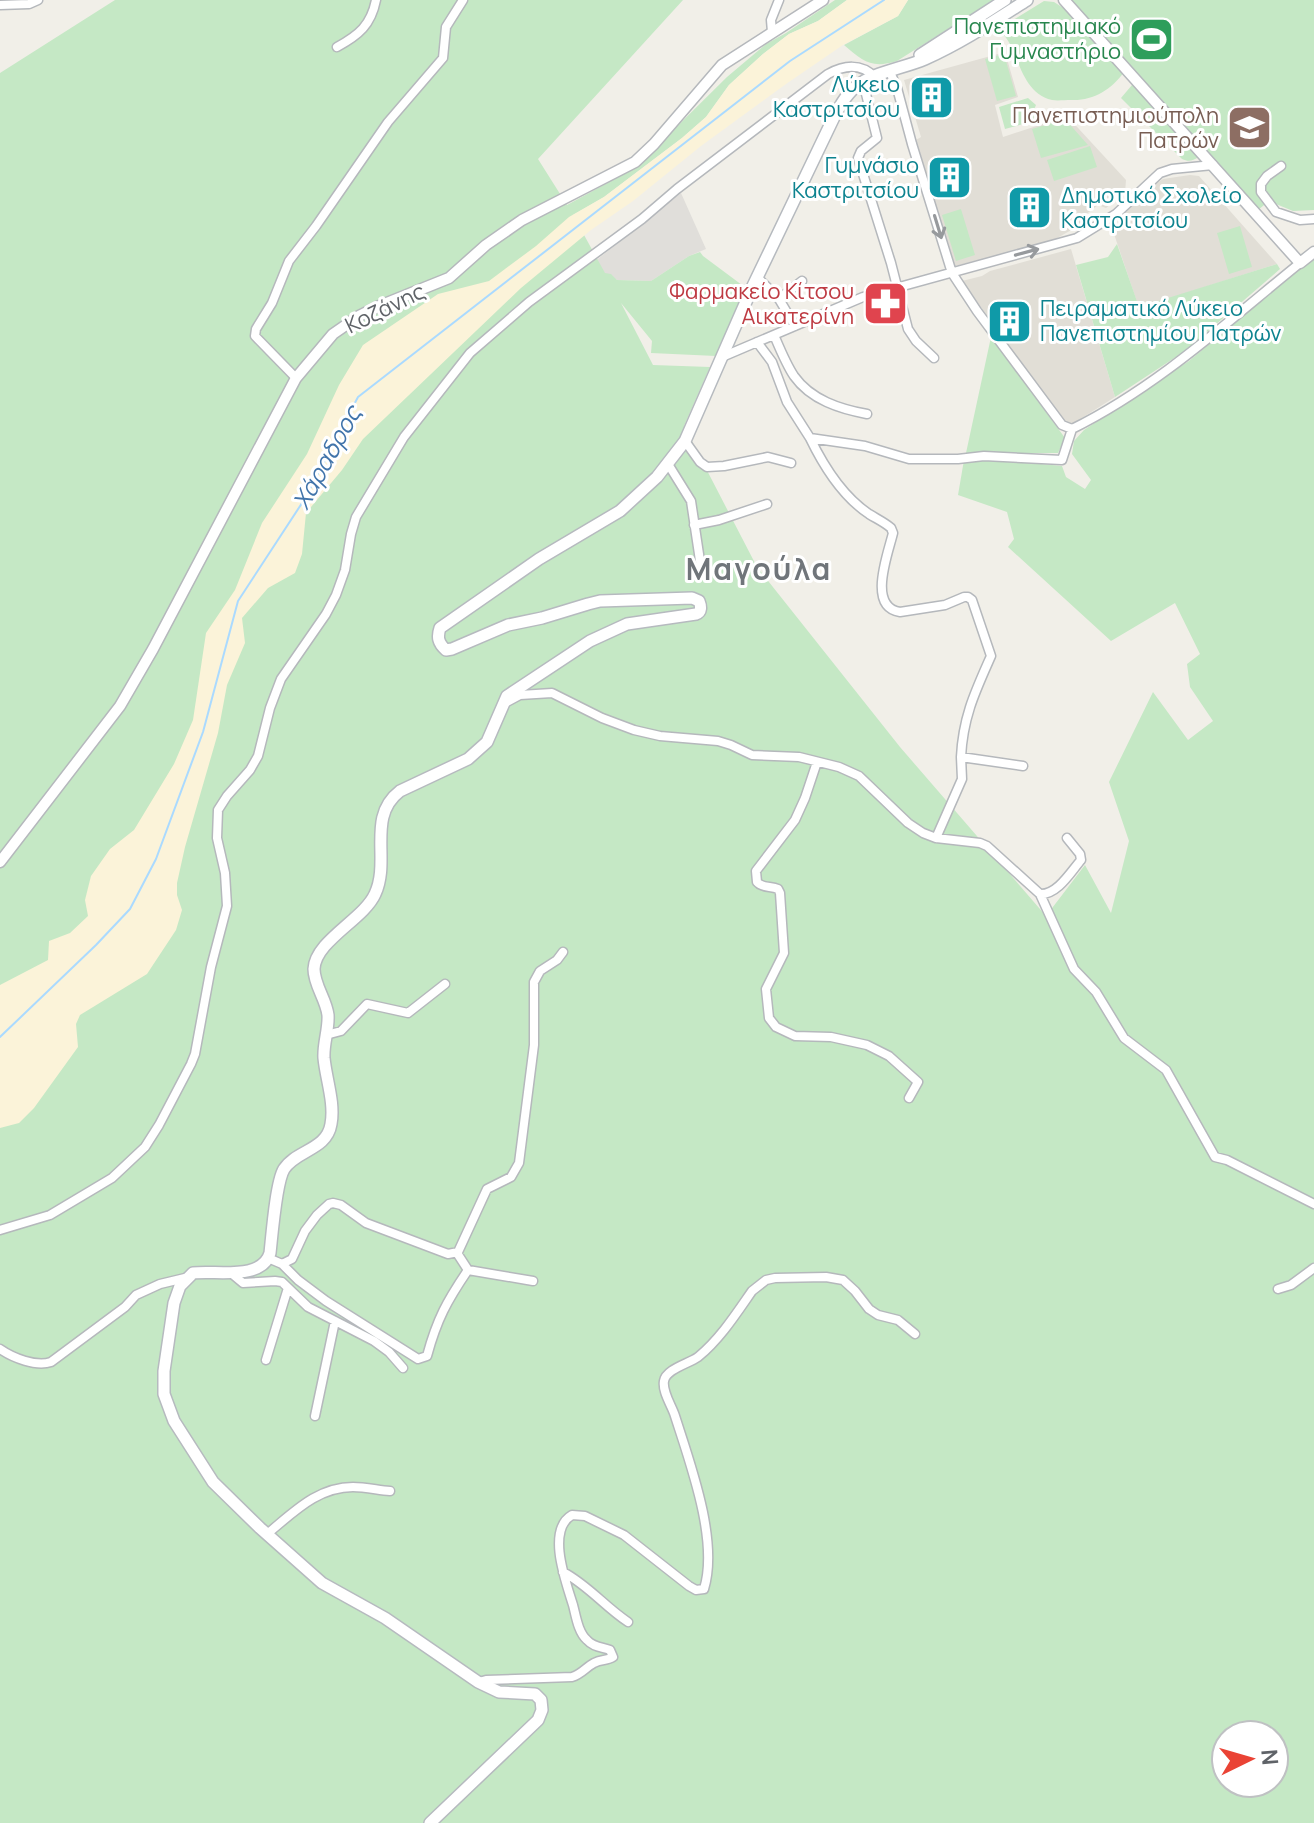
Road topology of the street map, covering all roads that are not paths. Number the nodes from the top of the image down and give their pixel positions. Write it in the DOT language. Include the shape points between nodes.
graph roads {
  1 [pos="38,0"];
  2 [pos="376,0"];
  3 [pos="463,0"];
  4 [pos="779,0"];
  5 [pos="823,0"];
  6 [pos="1005,0"];
  7 [pos="1027,0"];
  8 [pos="1064,0"];
  9 [pos="0,5"];
  10 [pos="772,32"];
  11 [pos="337,47"];
  12 [pos="903,67"];
  13 [pos="890,72"];
  14 [pos="875,77"];
  15 [pos="863,82"];
  16 [pos="1213,165"];
  17 [pos="1281,166"];
  18 [pos="1314,219"];
  19 [pos="1314,252"];
  20 [pos="1300,263"];
  21 [pos="952,273"];
  22 [pos="757,277"];
  23 [pos="802,281"];
  24 [pos="898,287"];
  25 [pos="779,299"];
  26 [pos="795,326"];
  27 [pos="774,335"];
  28 [pos="757,342"];
  29 [pos="722,357"];
  30 [pos="934,358"];
  31 [pos="296,378"];
  32 [pos="867,414"];
  33 [pos="1072,429"];
  34 [pos="810,438"];
  35 [pos="685,441"];
  36 [pos="791,463"];
  37 [pos="668,464"];
  38 [pos="767,504"];
  39 [pos="694,525"];
  40 [pos="702,574"];
  41 [pos="503,704"];
  42 [pos="961,757"];
  43 [pos="817,762"];
  44 [pos="1023,766"];
  45 [pos="936,838"];
  46 [pos="1067,838"];
  47 [pos="0,862"];
  48 [pos="1040,894"];
  49 [pos="563,952"];
  50 [pos="445,984"];
  51 [pos="326,1035"];
  52 [pos="909,1098"];
  53 [pos="1314,1204"];
  54 [pos="0,1232"];
  55 [pos="457,1253"];
  56 [pos="268,1258"];
  57 [pos="282,1264"];
  58 [pos="1314,1268"];
  59 [pos="468,1270"];
  60 [pos="230,1272"];
  61 [pos="186,1278"];
  62 [pos="533,1281"];
  63 [pos="288,1288"];
  64 [pos="1278,1289"];
  65 [pos="335,1321"];
  66 [pos="915,1334"];
  67 [pos="0,1349"];
  68 [pos="10,1356"];
  69 [pos="266,1360"];
  70 [pos="0,1363"];
  71 [pos="403,1368"];
  72 [pos="315,1416"];
  73 [pos="390,1491"];
  74 [pos="267,1534"];
  75 [pos="563,1571"];
  76 [pos="628,1622"];
  77 [pos="478,1682"];
  78 [pos="430,1823"];
  1 -- 9 [label="street"];
  2 -- 11 [label="street" via="373,15 356,36"];
  3 -- 31 [label="street" via="446,27 443,58 388,122 289,261 256,329 255,336"];
  4 -- 10 [label="street"];
  5 -- 10 [label="street, Κοζάνης"];
  6 -- 12 [label="main road"];
  7 -- 12 [label="main road" via="944,50"];
  8 -- 16 [label="street"];
  10 -- 31 [label="street, Κοζάνης" via="722,65 635,162 522,220 449,278 342,327"];
  12 -- 13 [label="main road"];
  13 -- 14 [label="main road"];
  13 -- 21 [label="street, one-way"];
  14 -- 15 [label="main road"];
  14 -- 54 [label="street" via="857,67 828,74 529,302 470,353 404,437 356,517 336,595 281,679 258,756 218,810 227,906 191,1064 145,1147 112,1178 50,1215"];
  15 -- 22 [label="main road" via="840,107"];
  15 -- 24 [label="street" via="877,135 858,158"];
  16 -- 20 [label="street"];
  21 -- 16 [label="street, one-way" via="1077,238 1116,214 1162,171"];
  17 -- 18 [label="street" via="1267,176 1261,192 1276,212"];
  19 -- 20 [label="street"];
  20 -- 33 [label="street" via="1187,356"];
  21 -- 24 [label="street"];
  21 -- 33 [label="street" via="1062,425"];
  22 -- 25 [label="street"];
  22 -- 29 [label="main road"];
  23 -- 25 [label="street"];
  24 -- 26 [label="street"];
  24 -- 30 [label="street" via="909,331"];
  25 -- 26 [label="street"];
  26 -- 27 [label="street"];
  27 -- 28 [label="street"];
  27 -- 32 [label="street" via="807,391"];
  28 -- 29 [label="street"];
  28 -- 34 [label="street"];
  29 -- 35 [label="main road"];
  31 -- 47 [label="street, Κοζάνης" via="127,695"];
  33 -- 34 [label="street" via="1062,460 909,459"];
  34 -- 42 [label="street" via="841,488 891,528 881,590 887,607 900,612 964,597 972,600 991,656 969,708"];
  35 -- 36 [label="street" via="708,467 768,457"];
  35 -- 37 [label="main road"];
  37 -- 39 [label="street" via="691,501"];
  37 -- 41 [label="main road" via="620,511 440,628 439,641 446,650 458,648 508,625 600,601 696,599 701,605 698,613 617,628 519,687"];
  38 -- 39 [label="street"];
  39 -- 40 [label="street"];
  41 -- 43 [label="street" via="520,695 552,693 634,730 722,742 752,755"];
  41 -- 51 [label="main road" via="478,752 400,791 387,805 380,827 375,896 325,946 314,966 328,1017"];
  42 -- 44 [label="street"];
  42 -- 45 [label="street" via="962,779"];
  43 -- 45 [label="street" via="859,776 908,823"];
  43 -- 52 [label="street" via="795,820 756,871 759,884 780,893 784,953 766,989 769,1018 795,1036 831,1037 889,1056 918,1082"];
  45 -- 48 [label="street" via="987,846"];
  46 -- 48 [label="street" via="1081,860 1054,891"];
  48 -- 53 [label="street" via="1074,969 1096,992 1124,1038 1166,1070 1215,1157"];
  49 -- 55 [label="street" via="534,982 534,1045 519,1163 510,1178 485,1191"];
  50 -- 51 [label="street" via="408,1013 367,1004 341,1031"];
  51 -- 56 [label="main road" via="330,1129 281,1176"];
  55 -- 57 [label="street" via="375,1227 333,1203 317,1215 292,1259"];
  55 -- 59 [label="street"];
  56 -- 57 [label="street"];
  56 -- 60 [label="main road" via="250,1271"];
  57 -- 59 [label="street" via="326,1301 418,1359 427,1356 446,1302"];
  58 -- 64 [label="street"];
  59 -- 62 [label="street"];
  60 -- 61 [label="main road" via="193,1273"];
  60 -- 63 [label="street" via="243,1283 275,1281"];
  61 -- 68 [label="street" via="136,1295 51,1362 43,1365"];
  61 -- 74 [label="main road" via="174,1303 164,1394 174,1421 213,1482"];
  63 -- 65 [label="street" via="308,1307"];
  63 -- 69 [label="street"];
  65 -- 71 [label="street" via="374,1341"];
  65 -- 72 [label="street"];
  66 -- 75 [label="street" via="898,1320 869,1309 843,1280 775,1278 759,1285 713,1343 664,1382 706,1531 705,1587 689,1586 634,1542 576,1514 564,1520 561,1529"];
  67 -- 68 [label="street"];
  68 -- 70 [label="street"];
  73 -- 74 [label="street" via="330,1490"];
  74 -- 77 [label="main road" via="322,1583"];
  75 -- 76 [label="street"];
  75 -- 77 [label="street" via="582,1634 613,1657 572,1677"];
  77 -- 78 [label="main road" via="499,1692 539,1696 541,1715"];
}
